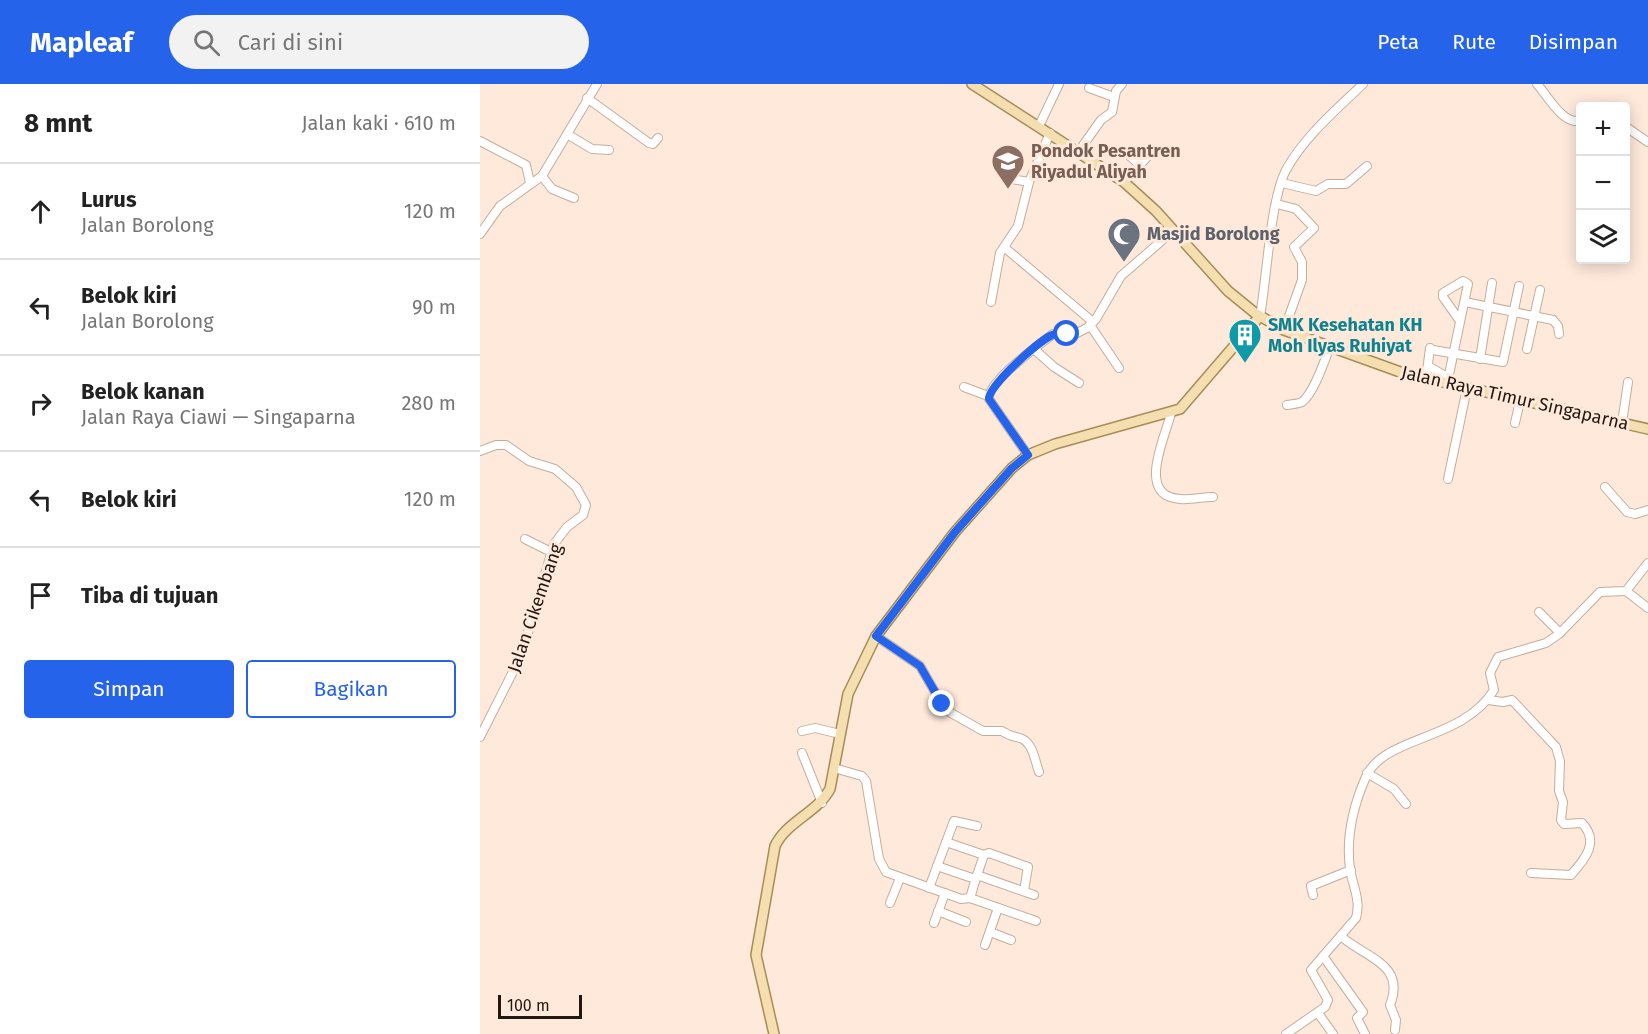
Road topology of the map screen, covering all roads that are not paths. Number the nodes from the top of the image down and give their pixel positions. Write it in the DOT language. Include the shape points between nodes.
graph roads {
  1 [pos="597,84"];
  2 [pos="972,84"];
  3 [pos="1059,84"];
  4 [pos="1122,84"];
  5 [pos="1363,84"];
  6 [pos="1537,84"];
  7 [pos="1089,88"];
  8 [pos="1114,97"];
  9 [pos="586,98"];
  10 [pos="1576,122"];
  11 [pos="1040,126"];
  12 [pos="1630,130"];
  13 [pos="1050,133"];
  14 [pos="567,134"];
  15 [pos="658,138"];
  16 [pos="480,141"];
  17 [pos="1648,141"];
  18 [pos="609,150"];
  19 [pos="1079,151"];
  20 [pos="1125,152"];
  21 [pos="1148,156"];
  22 [pos="1140,165"];
  23 [pos="1367,166"];
  24 [pos="542,176"];
  25 [pos="1006,178"];
  26 [pos="1029,182"];
  27 [pos="1124,182"];
  28 [pos="530,183"];
  29 [pos="1282,183"];
  30 [pos="574,198"];
  31 [pos="1276,204"];
  32 [pos="1173,231"];
  33 [pos="480,234"];
  34 [pos="1004,247"];
  35 [pos="1492,283"];
  36 [pos="1519,286"];
  37 [pos="1540,290"];
  38 [pos="991,302"];
  39 [pos="1465,302"];
  40 [pos="1489,307"];
  41 [pos="1513,311"];
  42 [pos="1260,316"];
  43 [pos="1534,316"];
  44 [pos="1460,321"];
  45 [pos="1092,323"];
  46 [pos="1284,330"];
  47 [pos="1559,334"];
  48 [pos="1329,348"];
  49 [pos="1034,349"];
  50 [pos="1527,349"];
  51 [pos="1454,354"];
  52 [pos="1480,359"];
  53 [pos="1428,366"];
  54 [pos="1119,368"];
  55 [pos="1426,379"];
  56 [pos="1448,381"];
  57 [pos="1628,382"];
  58 [pos="1079,383"];
  59 [pos="964,387"];
  60 [pos="1467,388"];
  61 [pos="988,396"];
  62 [pos="1520,401"];
  63 [pos="1287,405"];
  64 [pos="1171,413"];
  65 [pos="1515,423"];
  66 [pos="1622,423"];
  67 [pos="1648,429"];
  68 [pos="480,451"];
  69 [pos="1028,455"];
  70 [pos="1448,479"];
  71 [pos="1605,487"];
  72 [pos="1213,497"];
  73 [pos="1648,510"];
  74 [pos="525,539"];
  75 [pos="551,552"];
  76 [pos="1648,563"];
  77 [pos="1626,591"];
  78 [pos="1648,608"];
  79 [pos="1539,612"];
  80 [pos="1560,633"];
  81 [pos="876,636"];
  82 [pos="1488,700"];
  83 [pos="802,731"];
  84 [pos="840,734"];
  85 [pos="480,737"];
  86 [pos="802,753"];
  87 [pos="834,768"];
  88 [pos="1039,772"];
  89 [pos="1367,773"];
  90 [pos="822,803"];
  91 [pos="1406,804"];
  92 [pos="977,826"];
  93 [pos="946,842"];
  94 [pos="984,855"];
  95 [pos="936,866"];
  96 [pos="1350,870"];
  97 [pos="1531,873"];
  98 [pos="976,877"];
  99 [pos="900,878"];
  100 [pos="929,888"];
  101 [pos="1024,891"];
  102 [pos="945,893"];
  103 [pos="1034,895"];
  104 [pos="1313,895"];
  105 [pos="970,898"];
  106 [pos="890,903"];
  107 [pos="998,908"];
  108 [pos="939,911"];
  109 [pos="1036,921"];
  110 [pos="966,922"];
  111 [pos="934,923"];
  112 [pos="990,932"];
  113 [pos="1342,937"];
  114 [pos="1011,940"];
  115 [pos="984,945"];
  116 [pos="1323,956"];
  117 [pos="1318,1013"];
  118 [pos="1395,1030"];
  119 [pos="774,1034"];
  120 [pos="1286,1034"];
  121 [pos="1333,1034"];
  122 [pos="1365,1034"];
  1 -- 9 [label="street"];
  2 -- 11 [label="main road, Jalan Raya Timur Singaparna"];
  3 -- 11 [label="street"];
  4 -- 8 [label="street"];
  5 -- 29 [label="street" via="1307,142"];
  6 -- 10 [label="street" via="1567,118"];
  7 -- 8 [label="street"];
  8 -- 19 [label="street" via="1112,112 1101,120"];
  9 -- 14 [label="street"];
  9 -- 15 [label="street" via="649,144"];
  11 -- 13 [label="main road, Jalan Raya Timur Singaparna"];
  12 -- 17 [label="street"];
  13 -- 19 [label="main road, Jalan Raya Timur Singaparna"];
  13 -- 26 [label="street"];
  14 -- 18 [label="street" via="592,149"];
  14 -- 24 [label="street"];
  16 -- 28 [label="street" via="526,165"];
  19 -- 27 [label="main road, Jalan Raya Timur Singaparna"];
  20 -- 22 [label="street"];
  21 -- 22 [label="street"];
  22 -- 27 [label="street"];
  23 -- 29 [label="street" via="1346,184 1328,184 1316,191"];
  24 -- 28 [label="street"];
  24 -- 30 [label="street" via="552,189"];
  25 -- 26 [label="street"];
  26 -- 34 [label="street" via="1018,226"];
  27 -- 32 [label="main road, Jalan Raya Timur Singaparna"];
  28 -- 33 [label="street" via="500,206"];
  29 -- 31 [label="street"];
  31 -- 42 [label="street"];
  31 -- 46 [label="street" via="1296,209 1314,228 1294,247 1302,262 1302,280"];
  32 -- 42 [label="main road, Jalan Raya Timur Singaparna" via="1228,291"];
  32 -- 45 [label="street" via="1121,276"];
  34 -- 38 [label="street"];
  34 -- 45 [label="street"];
  35 -- 40 [label="street"];
  36 -- 41 [label="street"];
  37 -- 43 [label="street"];
  39 -- 40 [label="street"];
  39 -- 44 [label="street"];
  39 -- 44 [label="street" via="1466,282 1443,293"];
  40 -- 41 [label="street"];
  40 -- 52 [label="street"];
  41 -- 43 [label="street"];
  41 -- 52 [label="street" via="1503,362"];
  42 -- 46 [label="main road, Jalan Raya Timur Singaparna"];
  42 -- 64 [label="main road" via="1184,405"];
  43 -- 47 [label="street" via="1553,320"];
  43 -- 50 [label="street"];
  44 -- 51 [label="street"];
  45 -- 49 [label="street" via="1073,335 1053,334"];
  45 -- 54 [label="street"];
  46 -- 48 [label="main road, Jalan Raya Timur Singaparna"];
  48 -- 55 [label="main road, Jalan Raya Timur Singaparna"];
  48 -- 63 [label="street" via="1305,398 1298,404"];
  49 -- 58 [label="street"];
  49 -- 61 [label="street" via="999,380"];
  51 -- 52 [label="street"];
  51 -- 53 [label="street" via="1431,349"];
  51 -- 56 [label="street"];
  53 -- 55 [label="street"];
  53 -- 56 [label="street"];
  55 -- 56 [label="main road, Jalan Raya Timur Singaparna"];
  56 -- 60 [label="main road, Jalan Raya Timur Singaparna"];
  57 -- 66 [label="street"];
  59 -- 61 [label="street"];
  60 -- 62 [label="main road, Jalan Raya Timur Singaparna"];
  60 -- 70 [label="street"];
  61 -- 69 [label="street"];
  62 -- 65 [label="street"];
  62 -- 66 [label="main road, Jalan Raya Timur Singaparna"];
  64 -- 69 [label="main road"];
  64 -- 72 [label="street" via="1154,470 1158,485 1179,499"];
  66 -- 67 [label="main road, Jalan Raya Timur Singaparna"];
  68 -- 75 [label="street, Jalan Cikembang" via="506,445 529,460 555,469 576,487 586,505 585,511 567,527"];
  69 -- 81 [label="main road" via="955,532"];
  71 -- 73 [label="street" via="1627,512"];
  74 -- 75 [label="street"];
  75 -- 85 [label="street, Jalan Cikembang" via="522,656"];
  76 -- 77 [label="street"];
  77 -- 78 [label="street"];
  77 -- 80 [label="street" via="1600,592"];
  79 -- 80 [label="street"];
  80 -- 82 [label="street" via="1546,643 1505,654 1494,661 1490,673 1494,690"];
  81 -- 84 [label="main road" via="850,687"];
  81 -- 88 [label="street" via="920,666 951,712 983,731 1002,731 1025,741"];
  82 -- 89 [label="street" via="1463,722 1384,756"];
  82 -- 97 [label="street" via="1512,700 1556,747 1563,802 1561,820 1564,824 1582,823 1589,835 1591,849 1587,858 1571,875"];
  83 -- 84 [label="street" via="815,728"];
  84 -- 87 [label="main road"];
  86 -- 90 [label="street"];
  87 -- 90 [label="main road" via="830,789"];
  87 -- 99 [label="street" via="862,776 866,781 882,867"];
  89 -- 91 [label="street" via="1394,789"];
  89 -- 96 [label="street" via="1355,808"];
  90 -- 119 [label="main road" via="775,846 756,955"];
  92 -- 93 [label="street" via="954,821"];
  93 -- 94 [label="street"];
  93 -- 95 [label="street"];
  94 -- 98 [label="street"];
  94 -- 101 [label="street" via="989,853 1027,866"];
  95 -- 98 [label="street"];
  95 -- 100 [label="street"];
  96 -- 104 [label="street" via="1311,886"];
  96 -- 113 [label="street" via="1359,909"];
  98 -- 101 [label="street"];
  98 -- 105 [label="street"];
  99 -- 100 [label="street"];
  99 -- 106 [label="street"];
  100 -- 102 [label="street"];
  101 -- 103 [label="street"];
  102 -- 105 [label="street" via="967,901"];
  102 -- 108 [label="street"];
  105 -- 107 [label="street"];
  107 -- 109 [label="street"];
  107 -- 112 [label="street"];
  108 -- 110 [label="street"];
  108 -- 111 [label="street"];
  112 -- 114 [label="street"];
  112 -- 115 [label="street"];
  113 -- 116 [label="street"];
  113 -- 118 [label="street" via="1391,974 1396,989 1390,1005"];
  116 -- 117 [label="street" via="1311,970 1328,1000"];
  116 -- 122 [label="street" via="1364,1012 1357,1018"];
  117 -- 120 [label="street"];
  117 -- 121 [label="street"];
}
